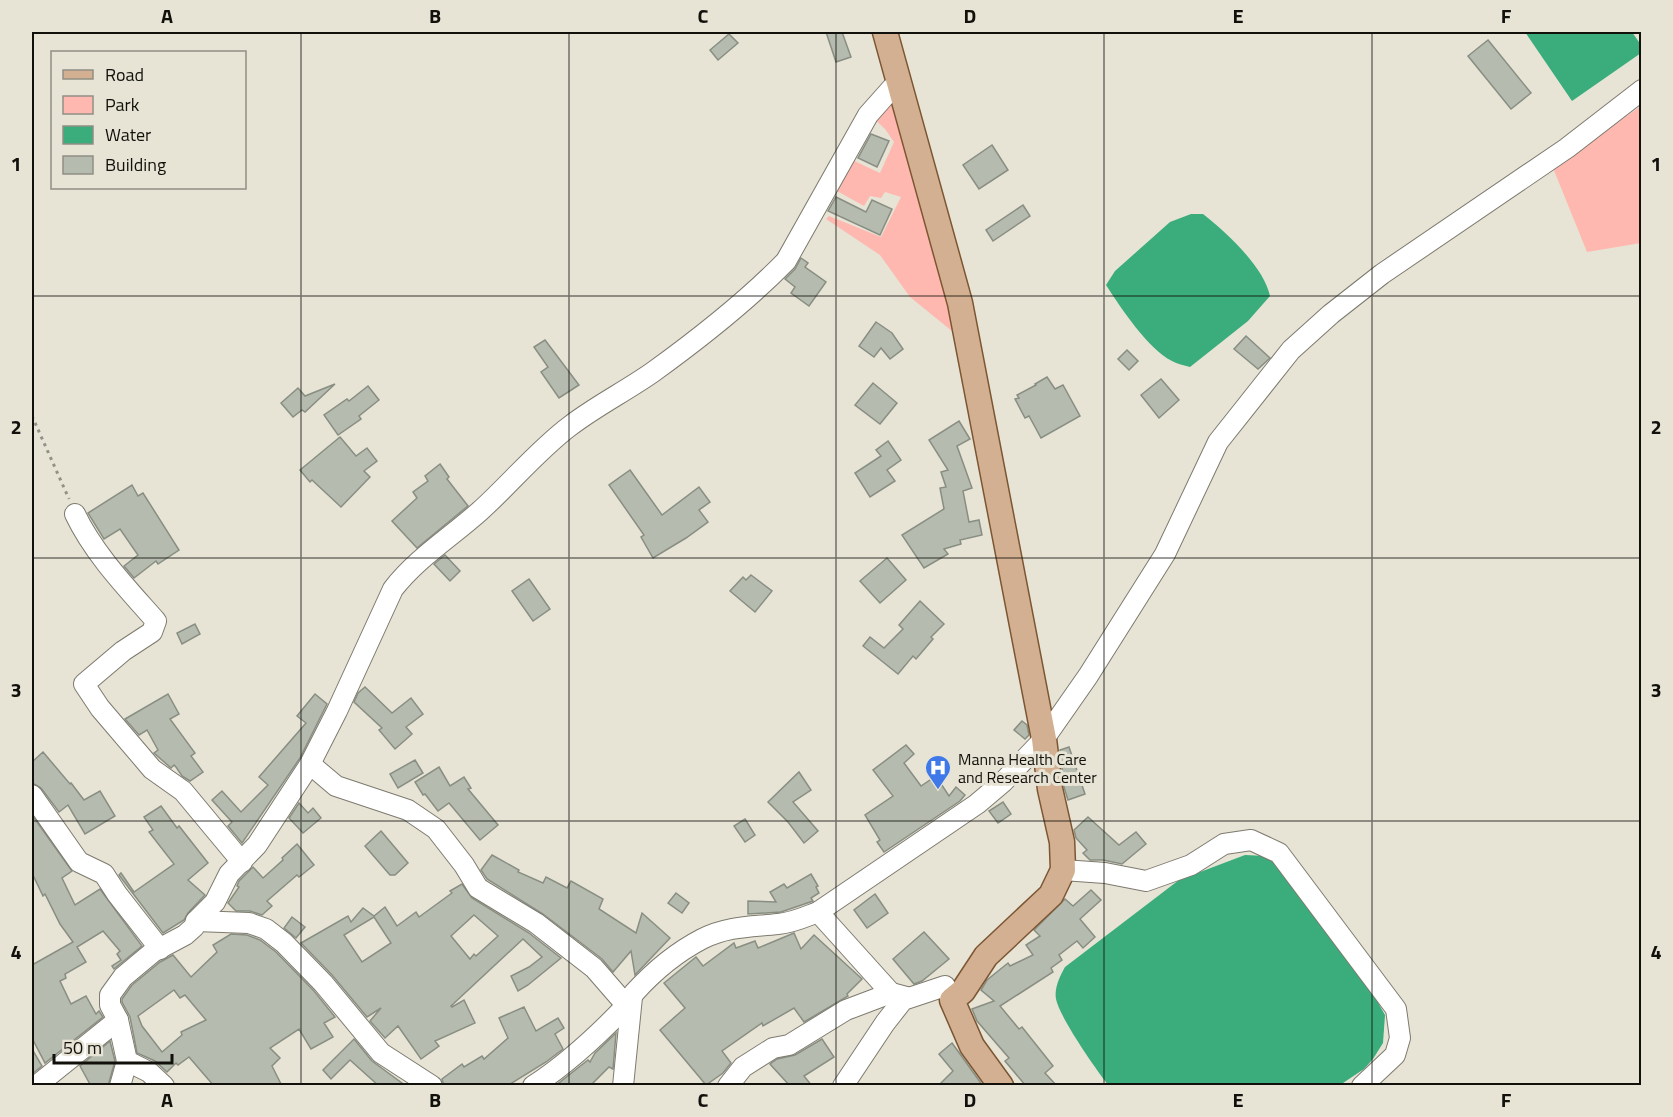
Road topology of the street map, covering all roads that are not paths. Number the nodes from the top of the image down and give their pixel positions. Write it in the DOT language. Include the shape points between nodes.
graph roads {
  1 [pos="885,32"];
  2 [pos="900,87"];
  3 [pos="1641,90"];
  4 [pos="75,514"];
  5 [pos="1044,738"];
  6 [pos="310,764"];
  7 [pos="32,795"];
  8 [pos="242,862"];
  9 [pos="1063,870"];
  10 [pos="818,912"];
  11 [pos="196,921"];
  12 [pos="160,949"];
  13 [pos="899,995"];
  14 [pos="630,1000"];
  15 [pos="952,1000"];
  16 [pos="118,1020"];
  17 [pos="127,1061"];
  18 [pos="36,1086"];
  19 [pos="120,1086"];
  20 [pos="165,1086"];
  21 [pos="432,1086"];
  22 [pos="533,1086"];
  23 [pos="623,1086"];
  24 [pos="728,1086"];
  25 [pos="843,1086"];
  26 [pos="1000,1086"];
  27 [pos="1362,1086"];
  1 -- 2 [label="main road"];
  2 -- 5 [label="main road" via="960,303"];
  2 -- 6 [label="street" via="892,88 868,115 775,274 661,366 569,426 479,512 402,578 393,589"];
  3 -- 5 [label="street" via="1567,148 1382,274 1291,350 1218,442 1166,554"];
  4 -- 8 [label="street" via="129,591 156,621 152,632 84,684 152,769 183,791"];
  5 -- 9 [label="main road"];
  5 -- 10 [label="street" via="977,804"];
  6 -- 8 [label="street"];
  6 -- 14 [label="street" via="336,786 408,810 436,829 478,888 536,923"];
  7 -- 12 [label="street" via="80,862 104,874"];
  8 -- 11 [label="street" via="229,874 215,902"];
  9 -- 15 [label="main road" via="1051,895 986,956"];
  9 -- 27 [label="street" via="1146,881 1191,866 1224,844 1251,840 1279,853 1396,1009 1400,1038 1395,1055"];
  10 -- 13 [label="street"];
  10 -- 14 [label="street" via="779,924 739,926 703,939 680,952"];
  11 -- 12 [label="street" via="185,935"];
  11 -- 21 [label="street" via="249,923 266,929 323,983 381,1053"];
  12 -- 16 [label="street" via="123,977 110,995 110,1005"];
  13 -- 15 [label="street" via="945,986"];
  13 -- 24 [label="street" via="846,1010 789,1045 773,1048 743,1067"];
  13 -- 25 [label="street"];
  14 -- 22 [label="street" via="564,1065"];
  14 -- 23 [label="street"];
  15 -- 26 [label="main road" via="972,1046"];
  16 -- 17 [label="street"];
  16 -- 18 [label="street"];
  17 -- 19 [label="street"];
  17 -- 20 [label="street"];
}
